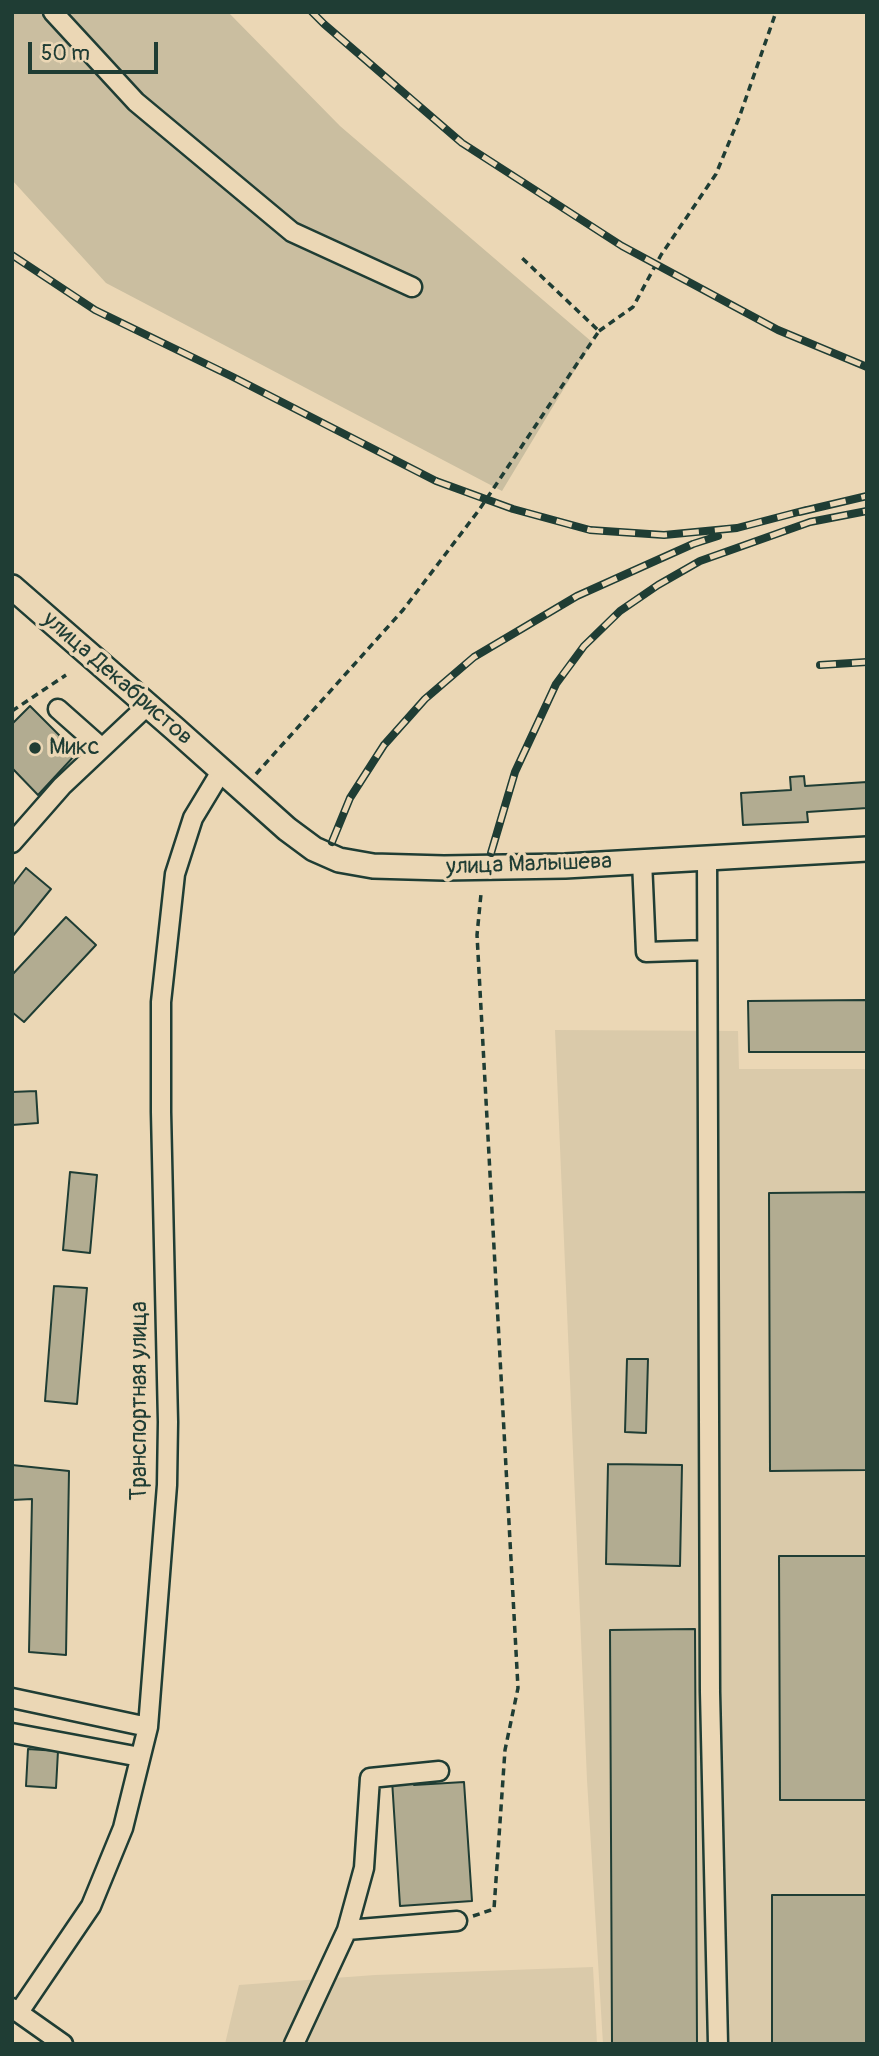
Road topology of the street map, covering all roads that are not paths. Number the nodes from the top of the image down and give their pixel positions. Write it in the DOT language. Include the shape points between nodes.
graph roads {
  1 [pos="53,12"];
  2 [pos="412,287"];
  3 [pos="12,587"];
  4 [pos="148,705"];
  5 [pos="58,709"];
  6 [pos="102,748"];
  7 [pos="222,770"];
  8 [pos="12,843"];
  9 [pos="867,849"];
  10 [pos="707,858"];
  11 [pos="642,862"];
  12 [pos="707,950"];
  13 [pos="12,1698"];
  14 [pos="148,1727"];
  15 [pos="12,1733"];
  16 [pos="140,1757"];
  17 [pos="439,1771"];
  18 [pos="457,1922"];
  19 [pos="347,1930"];
  20 [pos="16,2010"];
  21 [pos="63,2044"];
  22 [pos="295,2044"];
  23 [pos="718,2044"];
  1 -- 2 [label="street" via="136,102 292,232"];
  3 -- 4 [label="main road, улица Декабристов"];
  4 -- 6 [label="street"];
  4 -- 7 [label="main road, улица Декабристов"];
  5 -- 6 [label="street"];
  6 -- 8 [label="street"];
  7 -- 11 [label="main road, улица Малышева" via="287,829 339,860 444,868"];
  7 -- 14 [label="street, Транспортная улица" via="192,818 175,874 161,1002 167,1485"];
  9 -- 10 [label="main road, улица Малышева"];
  10 -- 11 [label="main road, улица Малышева"];
  10 -- 12 [label="street"];
  11 -- 12 [label="street" via="646,952"];
  12 -- 23 [label="street" via="710,1692"];
  13 -- 14 [label="street"];
  14 -- 16 [label="street, Транспортная улица"];
  15 -- 16 [label="street"];
  16 -- 20 [label="street, Транспортная улица" via="123,1828 91,1906"];
  17 -- 19 [label="street" via="370,1778 364,1868"];
  18 -- 19 [label="street"];
  19 -- 22 [label="street"];
  20 -- 21 [label="street"];
}
